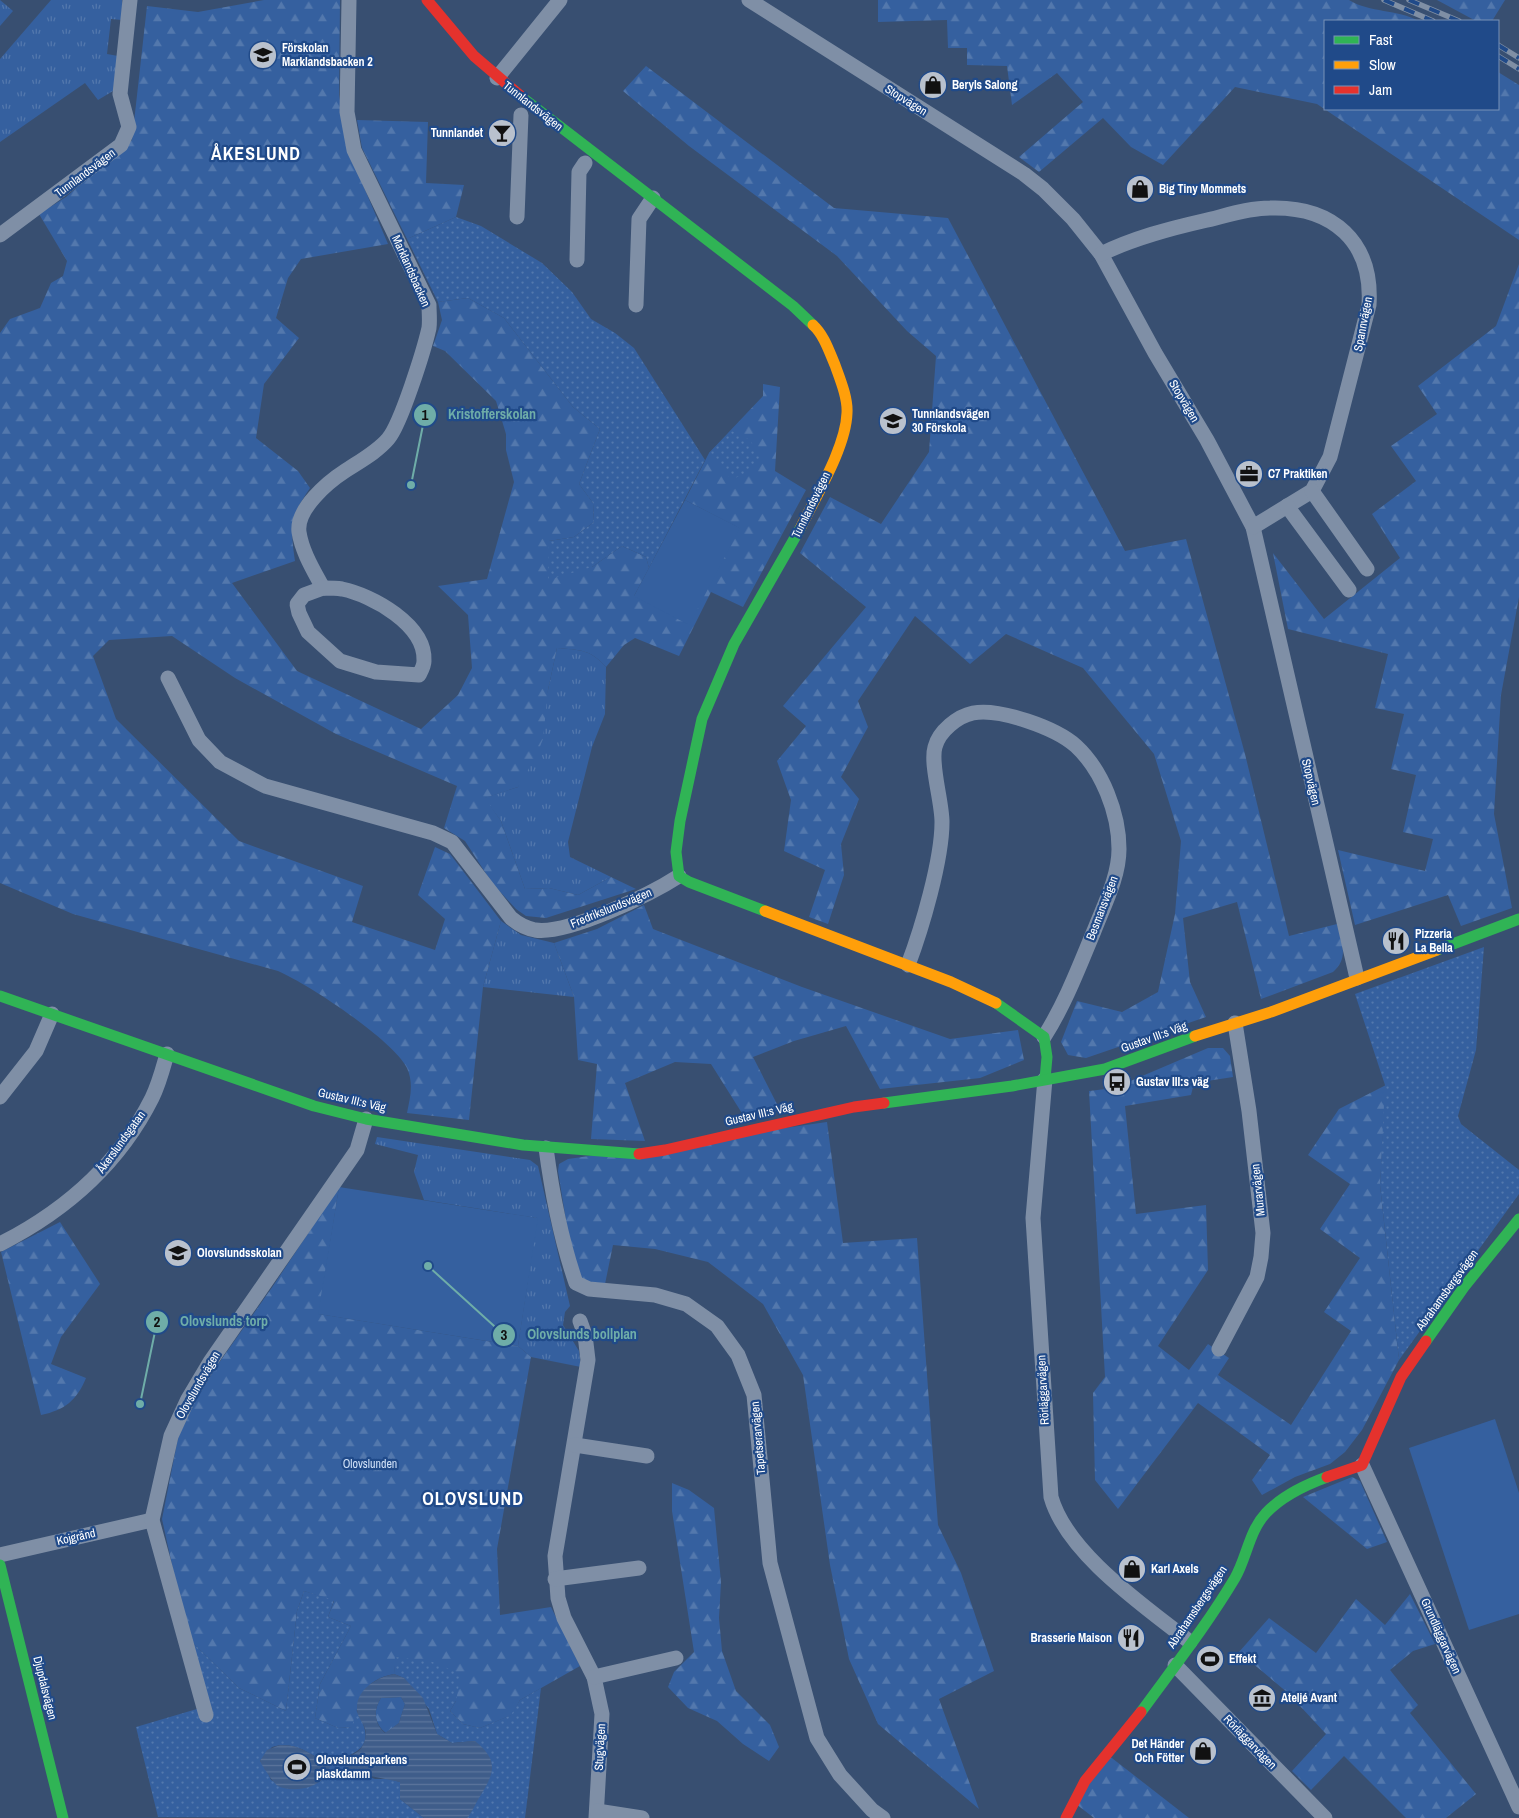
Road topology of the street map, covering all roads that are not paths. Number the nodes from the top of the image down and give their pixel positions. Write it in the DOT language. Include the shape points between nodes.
graph roads {
  1 [pos="130,0"];
  2 [pos="349,0"];
  3 [pos="427,0"];
  4 [pos="560,0"];
  5 [pos="749,0"];
  6 [pos="497,78"];
  7 [pos="521,115"];
  8 [pos="585,163"];
  9 [pos="653,198"];
  10 [pos="517,217"];
  11 [pos="0,235"];
  12 [pos="1101,254"];
  13 [pos="576,260"];
  14 [pos="636,305"];
  15 [pos="1312,491"];
  16 [pos="1287,506"];
  17 [pos="1253,527"];
  18 [pos="1366,569"];
  19 [pos="323,588"];
  20 [pos="1349,590"];
  21 [pos="168,678"];
  22 [pos="679,876"];
  23 [pos="1519,919"];
  24 [pos="908,965"];
  25 [pos="1357,978"];
  26 [pos="0,996"];
  27 [pos="52,1014"];
  28 [pos="1235,1023"];
  29 [pos="1044,1037"];
  30 [pos="168,1054"];
  31 [pos="1045,1079"];
  32 [pos="0,1097"];
  33 [pos="366,1119"];
  34 [pos="546,1148"];
  35 [pos="1517,1226"];
  36 [pos="0,1244"];
  37 [pos="580,1321"];
  38 [pos="1219,1349"];
  39 [pos="575,1445"];
  40 [pos="647,1456"];
  41 [pos="1362,1465"];
  42 [pos="152,1520"];
  43 [pos="0,1555"];
  44 [pos="0,1565"];
  45 [pos="639,1568"];
  46 [pos="556,1579"];
  47 [pos="1190,1642"];
  48 [pos="676,1658"];
  49 [pos="1175,1665"];
  50 [pos="594,1677"];
  51 [pos="206,1715"];
  52 [pos="1519,1807"];
  53 [pos="596,1814"];
  54 [pos="873,1816"];
  55 [pos="64,1818"];
  56 [pos="642,1818"];
  57 [pos="1066,1818"];
  58 [pos="1324,1818"];
  1 -- 11 [label="street, Tunnlandsvägen" via="120,94 129,127 122,145"];
  2 -- 19 [label="street, Marklandsbacken" via="347,112 354,150 429,305 429,327 399,420 388,438 365,458 330,480 314,497 304,515 299,530 303,548"];
  3 -- 6 [label="street, Tunnlandsvägen"];
  4 -- 6 [label="street"];
  5 -- 12 [label="street, Stopvägen" via="1024,174 1073,219"];
  6 -- 9 [label="street, Tunnlandsvägen"];
  7 -- 10 [label="street, Tunnlandsvägen"];
  8 -- 13 [label="street" via="580,172"];
  9 -- 14 [label="street" via="639,219"];
  9 -- 22 [label="street, Tunnlandsvägen" via="793,306 819,331 841,382 846,413 837,454 792,544 734,644 702,719 680,821 676,852"];
  12 -- 15 [label="street, Spannvägen" via="1174,227 1269,208 1289,208 1337,224 1355,242 1370,281 1369,305 1330,457"];
  12 -- 17 [label="street, Stopvägen"];
  15 -- 16 [label="street"];
  15 -- 18 [label="street"];
  16 -- 17 [label="street"];
  16 -- 20 [label="street"];
  17 -- 25 [label="street, Stopvägen"];
  19 -- 19 [label="street" via="341,588 363,595 399,616 411,628 423,650 424,662 419,676 376,672 340,661 308,632 297,604 304,595"];
  21 -- 22 [label="street, Fredrikslundsvägen" via="199,740 220,762 265,786 434,833 452,842 511,918 521,926 551,929 579,922 656,891"];
  22 -- 24 [label="street"];
  23 -- 25 [label="street, Gustav III:s Väg"];
  24 -- 29 [label="street" via="992,1000"];
  24 -- 29 [label="street, Besmansvägen" via="917,941 939,847 942,822 934,766 935,747 944,730 956,720 973,713 989,713 1020,719 1062,737 1076,746 1099,778 1116,821 1119,850 1113,883 1067,996"];
  25 -- 28 [label="street, Gustav III:s Väg"];
  26 -- 27 [label="street, Gustav III:s Väg"];
  27 -- 30 [label="street, Gustav III:s Väg"];
  27 -- 32 [label="street" via="36,1051"];
  28 -- 31 [label="street, Gustav III:s Väg" via="1105,1069"];
  28 -- 38 [label="street, Murarvägen" via="1260,1205 1261,1257 1248,1296"];
  29 -- 31 [label="street" via="1047,1057"];
  30 -- 33 [label="street, Gustav III:s Väg" via="314,1106"];
  30 -- 36 [label="street, Åkerslundsgatan" via="153,1097 107,1167 46,1219"];
  31 -- 34 [label="street, Gustav III:s Väg" via="854,1107 665,1150 636,1154"];
  31 -- 47 [label="street, Rörläggarvägen" via="1032,1218 1051,1497 1064,1526 1118,1586"];
  33 -- 34 [label="street, Gustav III:s Väg"];
  33 -- 42 [label="street, Olovslundsvägen" via="357,1150 210,1362 188,1399 171,1436"];
  34 -- 54 [label="street, Tapetserarvägen" via="568,1262 576,1284 589,1289 655,1294 686,1304 717,1326 738,1355 754,1395 770,1563 817,1738 840,1775"];
  35 -- 41 [label="street, Abrahamsbergsvägen" via="1464,1287 1401,1377"];
  37 -- 39 [label="street, Stugvägen" via="588,1360"];
  39 -- 40 [label="street"];
  39 -- 46 [label="street, Stugvägen" via="555,1556"];
  41 -- 47 [label="street, Abrahamsbergsvägen" via="1288,1494 1265,1514 1253,1532 1235,1578"];
  41 -- 52 [label="street, Grundläggarvägen"];
  42 -- 43 [label="street, Kojgränd"];
  42 -- 51 [label="street, Olovslundsvägen"];
  44 -- 55 [label="street, Djupdalsvägen"];
  45 -- 46 [label="street"];
  46 -- 50 [label="street, Stugvägen" via="564,1618"];
  47 -- 49 [label="street, Abrahamsbergsvägen"];
  48 -- 50 [label="street"];
  49 -- 57 [label="street, Abrahamsbergsvägen" via="1084,1782 1076,1804"];
  49 -- 58 [label="street, Rörläggarvägen"];
  50 -- 53 [label="street, Stugvägen" via="602,1714"];
  53 -- 56 [label="street"];
}
